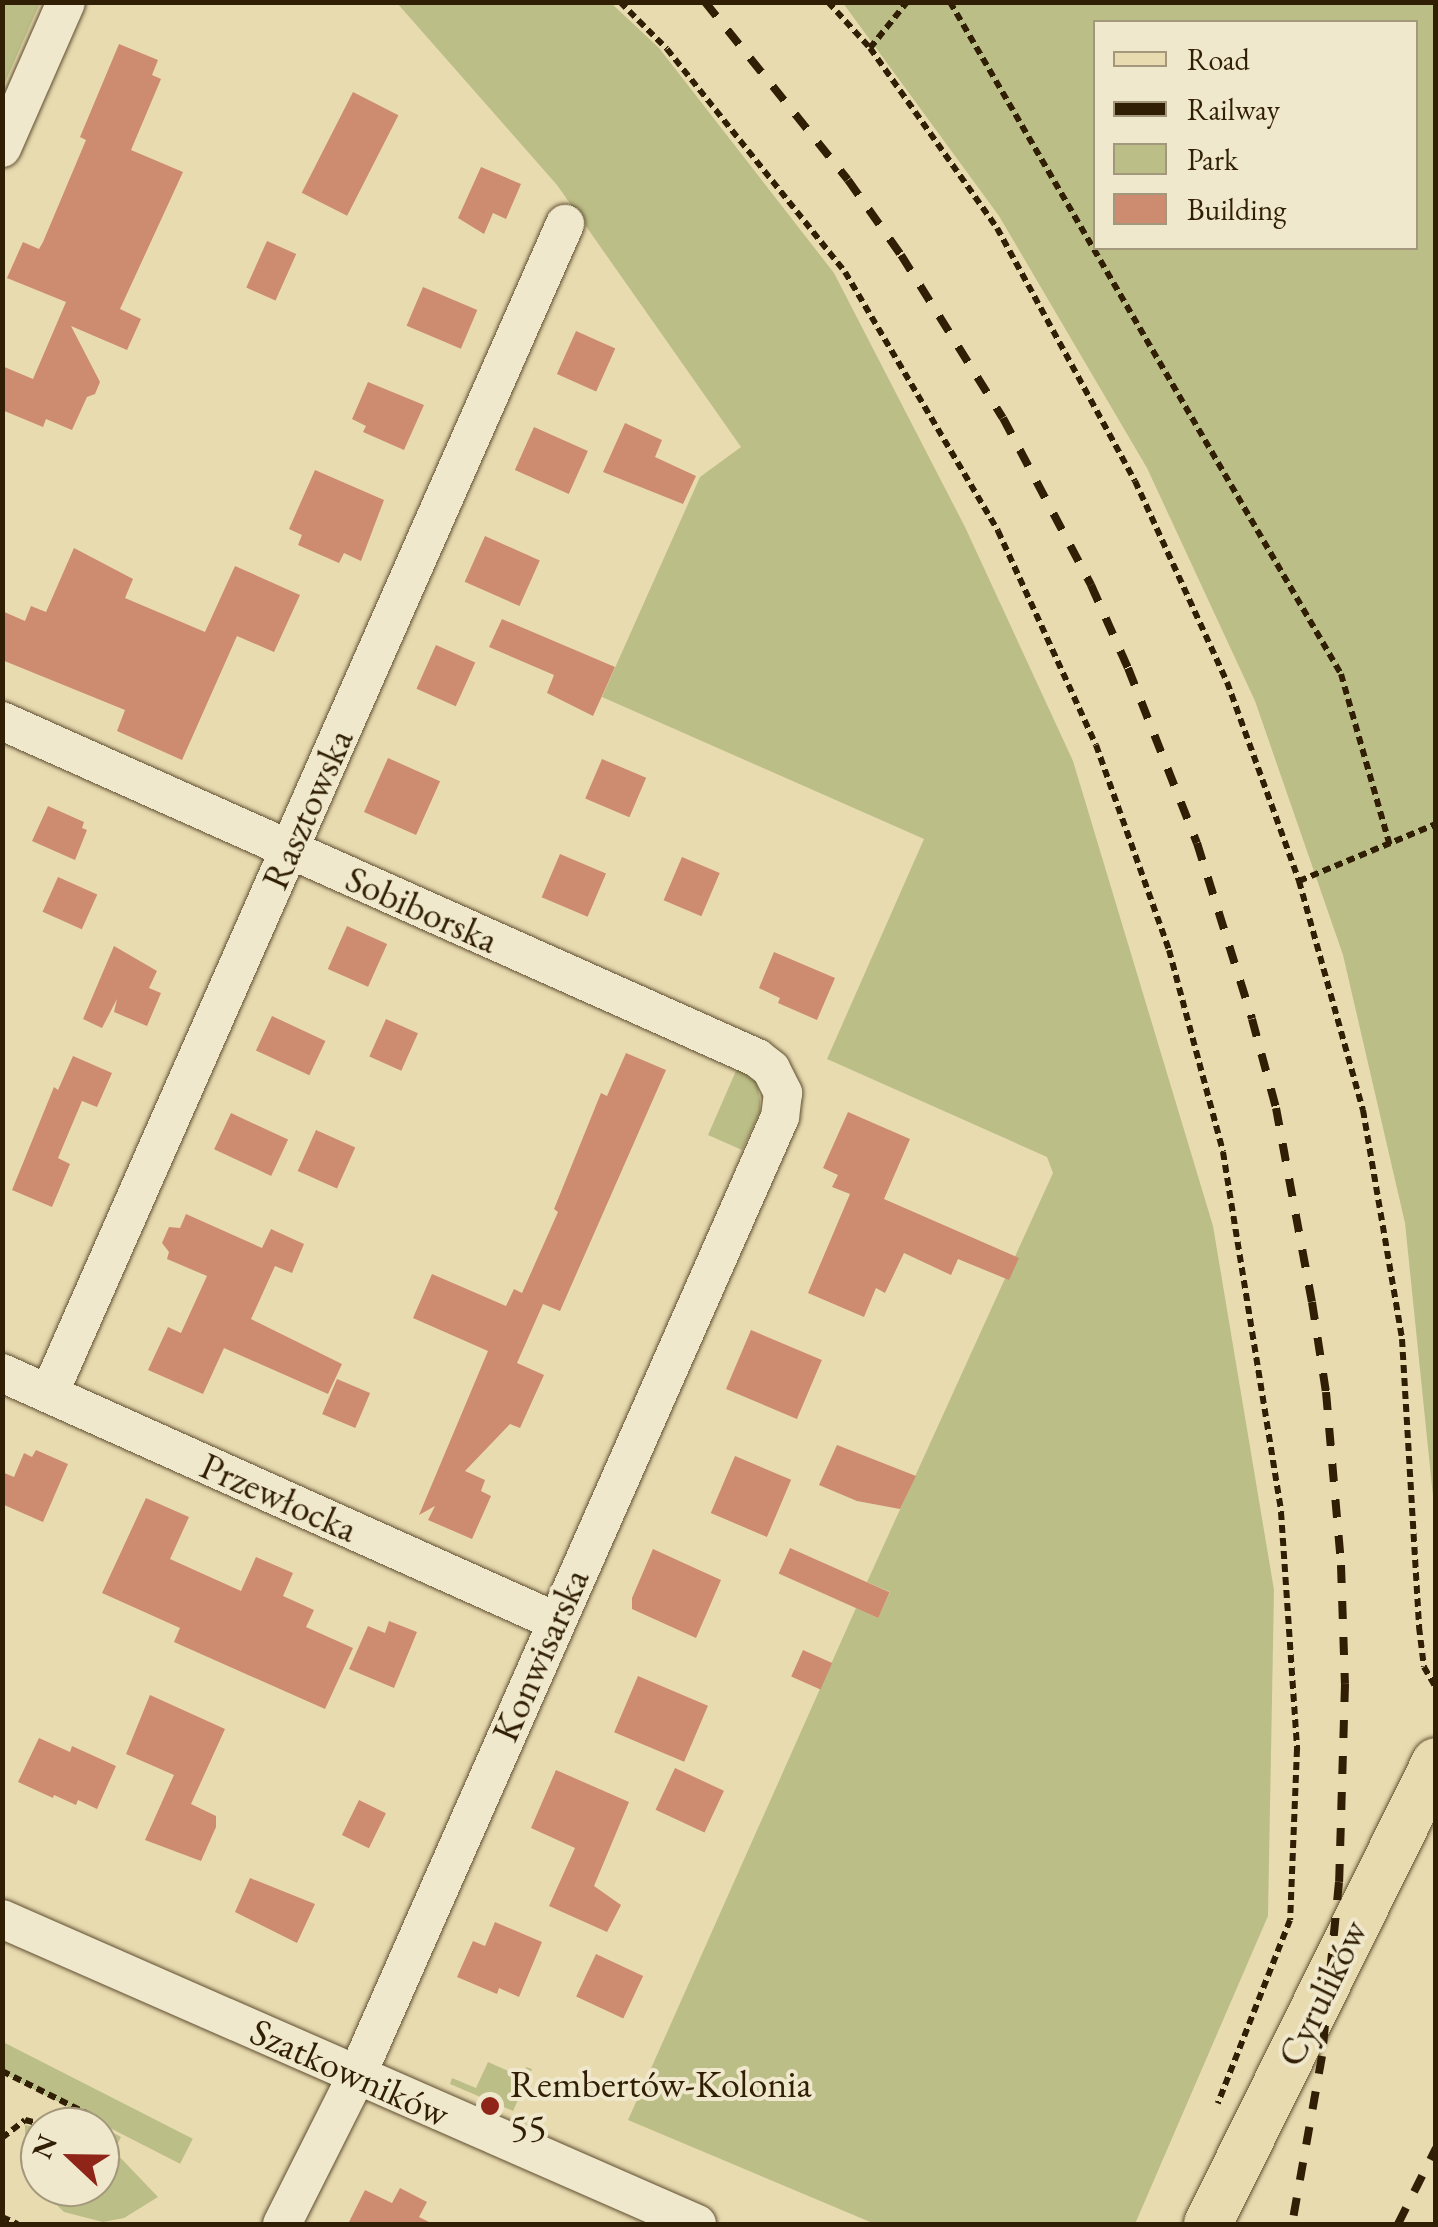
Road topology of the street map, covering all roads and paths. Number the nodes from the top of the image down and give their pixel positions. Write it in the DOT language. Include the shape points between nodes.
graph roads {
  1 [pos="66,2"];
  2 [pos="620,2"];
  3 [pos="828,2"];
  4 [pos="907,2"];
  5 [pos="950,2"];
  6 [pos="870,48"];
  7 [pos="2,148"];
  8 [pos="564,224"];
  9 [pos="1093,248"];
  10 [pos="1094,250"];
  11 [pos="2,721"];
  12 [pos="1436,824"];
  13 [pos="1390,846"];
  14 [pos="289,850"];
  15 [pos="1299,881"];
  16 [pos="779,1082"];
  17 [pos="2,1373"];
  18 [pos="49,1394"];
  19 [pos="555,1621"];
  20 [pos="1436,1688"];
  21 [pos="1436,1762"];
  22 [pos="2,1919"];
  23 [pos="2,2071"];
  24 [pos="357,2075"];
  25 [pos="74,2107"];
  26 [pos="1212,2119"];
  27 [pos="2,2216"];
  28 [pos="18,2224"];
  29 [pos="282,2224"];
  30 [pos="697,2224"];
  31 [pos="1208,2224"];
  1 -- 7 [label="street"];
  2 -- 26 [label="path" via="667,49 845,272 998,531 1096,745 1169,950 1223,1152 1272,1455 1298,1749 1290,1920"];
  3 -- 6 [label="path"];
  4 -- 6 [label="path"];
  5 -- 9 [label="path"];
  6 -- 15 [label="path" via="997,228 1135,481 1227,682"];
  8 -- 14 [label="street, Rasztowska"];
  10 -- 13 [label="path" via="1341,674"];
  11 -- 14 [label="street, Sobiborska"];
  12 -- 13 [label="path"];
  13 -- 15 [label="path"];
  14 -- 16 [label="street, Sobiborska" via="756,1058"];
  14 -- 18 [label="street, Rasztowska"];
  15 -- 20 [label="path" via="1363,1110 1399,1320 1419,1628 1424,1667"];
  16 -- 19 [label="street, Konwisarska" via="780,1117"];
  17 -- 18 [label="street, Przewłocka"];
  18 -- 19 [label="street, Przewłocka"];
  19 -- 24 [label="street, Konwisarska"];
  21 -- 31 [label="main road, Cyrulików"];
  22 -- 24 [label="street, Szatkowników"];
  23 -- 25 [label="path"];
  24 -- 29 [label="street, Konwisarska"];
  24 -- 30 [label="street, Szatkowników"];
  27 -- 28 [label="path"];
}
